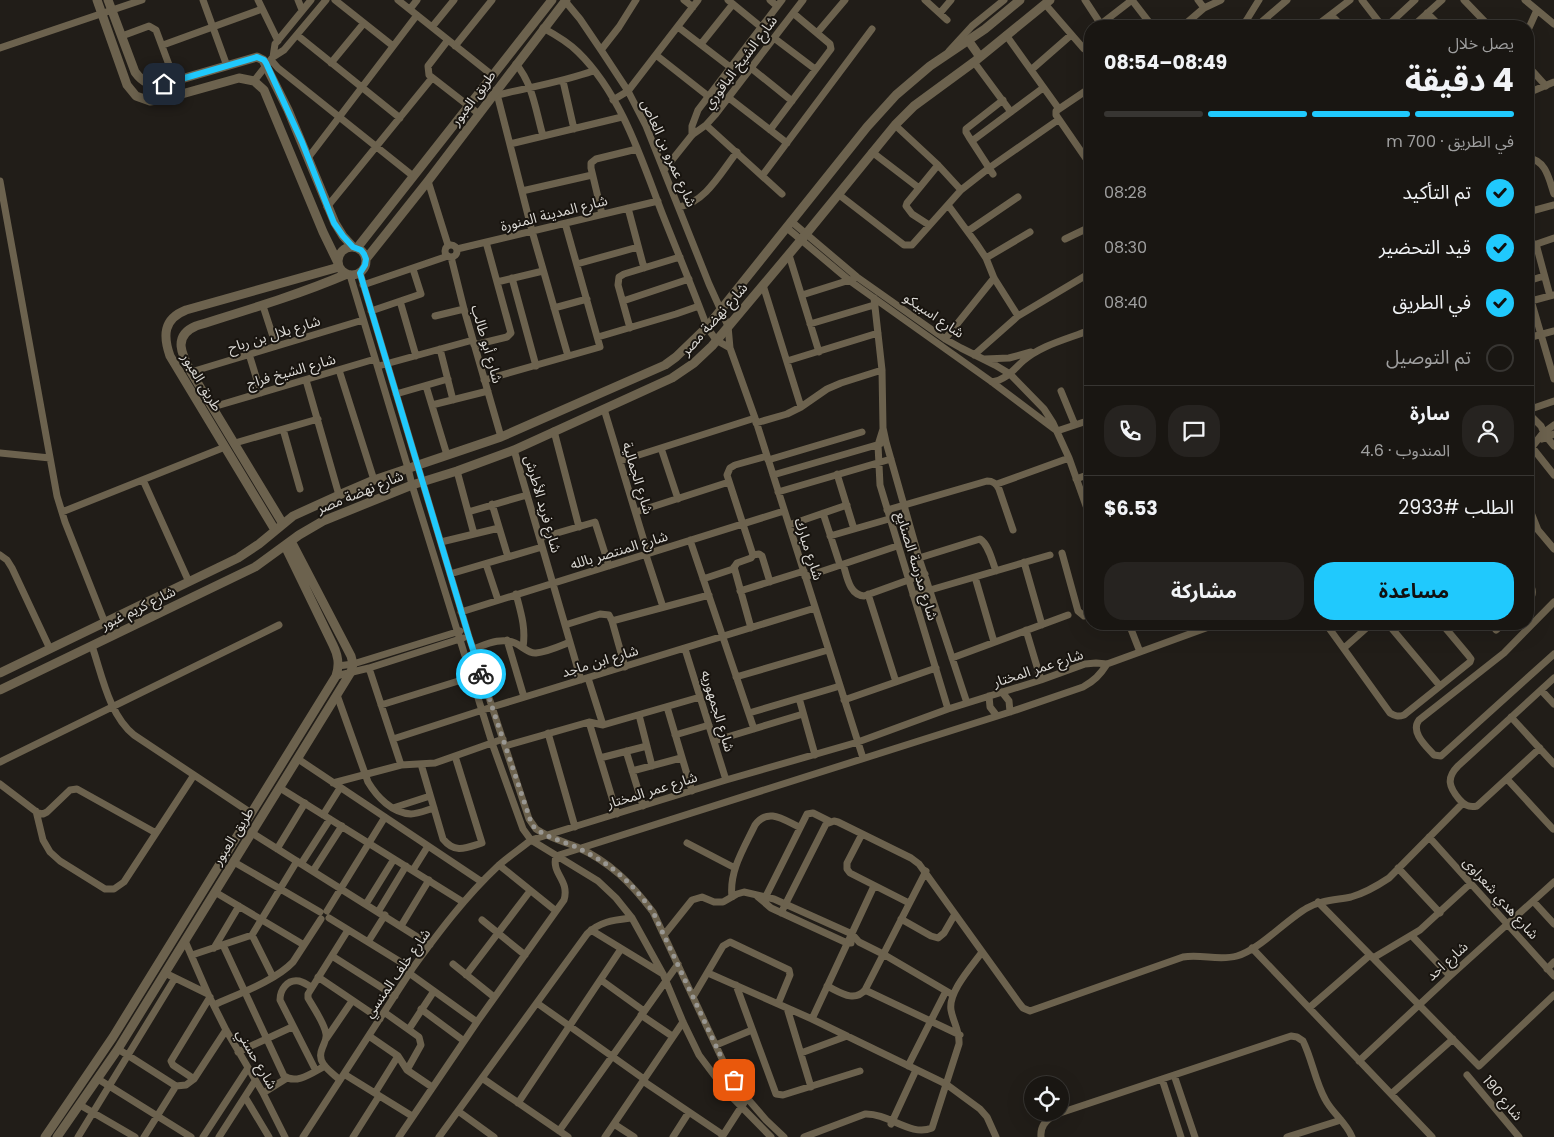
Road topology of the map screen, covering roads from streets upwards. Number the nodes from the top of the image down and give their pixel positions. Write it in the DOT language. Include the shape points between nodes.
graph roads {
  1 [pos="97,0"];
  2 [pos="108,0"];
  3 [pos="142,0"];
  4 [pos="203,0"];
  5 [pos="258,0"];
  6 [pos="298,0"];
  7 [pos="310,0"];
  8 [pos="326,0"];
  9 [pos="335,0"];
  10 [pos="398,0"];
  11 [pos="417,0"];
  12 [pos="454,0"];
  13 [pos="552,0"];
  14 [pos="565,0"];
  15 [pos="627,0"];
  16 [pos="684,0"];
  17 [pos="698,0"];
  18 [pos="770,0"];
  19 [pos="803,0"];
  20 [pos="845,0"];
  21 [pos="925,0"];
  22 [pos="951,0"];
  23 [pos="1004,0"];
  24 [pos="1020,0"];
  25 [pos="1085,0"];
  26 [pos="1132,0"];
  27 [pos="1198,0"];
  28 [pos="1221,0"];
  29 [pos="1259,0"];
  30 [pos="1287,0"];
  31 [pos="1350,0"];
  32 [pos="1362,0"];
  33 [pos="1415,0"];
  34 [pos="1442,0"];
  35 [pos="1464,0"];
  36 [pos="1525,0"];
  37 [pos="490,1"];
  38 [pos="634,2"];
  39 [pos="730,2"];
  40 [pos="1047,2"];
  41 [pos="780,3"];
  42 [pos="693,7"];
  43 [pos="1204,8"];
  44 [pos="262,9"];
  45 [pos="410,9"];
  46 [pos="112,10"];
  47 [pos="302,10"];
  48 [pos="1537,10"];
  49 [pos="793,13"];
  50 [pos="940,13"];
  51 [pos="1427,13"];
  52 [pos="102,14"];
  53 [pos="417,15"];
  54 [pos="1331,15"];
  55 [pos="947,20"];
  56 [pos="1099,20"];
  57 [pos="1108,20"];
  58 [pos="1147,20"];
  59 [pos="1190,20"];
  60 [pos="1246,20"];
  61 [pos="1269,20"];
  62 [pos="1324,20"];
  63 [pos="1336,20"];
  64 [pos="1377,20"];
  65 [pos="1393,20"];
  66 [pos="1419,20"];
  67 [pos="1434,20"];
  68 [pos="1483,20"];
  69 [pos="1532,20"];
  70 [pos="364,23"];
  71 [pos="1554,24"];
  72 [pos="213,26"];
  73 [pos="432,27"];
  74 [pos="678,27"];
  75 [pos="761,27"];
  76 [pos="543,28"];
  77 [pos="872,29"];
  78 [pos="985,29"];
  79 [pos="817,33"];
  80 [pos="297,35"];
  81 [pos="1006,35"];
  82 [pos="122,36"];
  83 [pos="1071,36"];
  84 [pos="774,38"];
  85 [pos="448,40"];
  86 [pos="968,40"];
  87 [pos="278,41"];
  88 [pos="700,44"];
  89 [pos="995,44"];
  90 [pos="162,45"];
  91 [pos="394,46"];
  92 [pos="455,46"];
  93 [pos="0,48"];
  94 [pos="1084,49"];
  95 [pos="601,50"];
  96 [pos="656,55"];
  97 [pos="946,56"];
  98 [pos="977,59"];
  99 [pos="270,61"];
  100 [pos="331,63"];
  101 [pos="516,64"];
  102 [pos="228,66"];
  103 [pos="730,68"];
  104 [pos="751,68"];
  105 [pos="815,69"];
  106 [pos="1031,70"];
  107 [pos="593,71"];
  108 [pos="1534,73"];
  109 [pos="492,75"];
  110 [pos="432,78"];
  111 [pos="174,81"];
  112 [pos="254,81"];
  113 [pos="563,81"];
  114 [pos="1554,82"];
  115 [pos="1546,86"];
  116 [pos="530,87"];
  117 [pos="362,88"];
  118 [pos="1043,88"];
  119 [pos="628,91"];
  120 [pos="1534,91"];
  121 [pos="1084,92"];
  122 [pos="497,93"];
  123 [pos="708,96"];
  124 [pos="729,98"];
  125 [pos="613,100"];
  126 [pos="1002,100"];
  127 [pos="792,101"];
  128 [pos="469,106"];
  129 [pos="1059,109"];
  130 [pos="1011,112"];
  131 [pos="478,114"];
  132 [pos="339,117"];
  133 [pos="622,117"];
  134 [pos="400,118"];
  135 [pos="1058,120"];
  136 [pos="706,125"];
  137 [pos="895,125"];
  138 [pos="574,128"];
  139 [pos="770,130"];
  140 [pos="692,135"];
  141 [pos="543,136"];
  142 [pos="972,142"];
  143 [pos="787,143"];
  144 [pos="510,144"];
  145 [pos="376,147"];
  146 [pos="637,150"];
  147 [pos="737,152"];
  148 [pos="872,152"];
  149 [pos="1084,156"];
  150 [pos="308,158"];
  151 [pos="1534,160"];
  152 [pos="938,165"];
  153 [pos="664,170"];
  154 [pos="991,171"];
  155 [pos="592,175"];
  156 [pos="413,176"];
  157 [pos="762,176"];
  158 [pos="0,181"];
  159 [pos="428,181"];
  160 [pos="919,188"];
  161 [pos="961,190"];
  162 [pos="522,191"];
  163 [pos="782,194"];
  164 [pos="838,194"];
  165 [pos="1554,194"];
  166 [pos="1018,197"];
  167 [pos="658,201"];
  168 [pos="948,205"];
  169 [pos="1554,205"];
  170 [pos="327,207"];
  171 [pos="679,207"];
  172 [pos="628,208"];
  173 [pos="1534,210"];
  174 [pos="602,214"];
  175 [pos="565,223"];
  176 [pos="789,225"];
  177 [pos="929,226"];
  178 [pos="1084,230"];
  179 [pos="532,231"];
  180 [pos="968,231"];
  181 [pos="1030,232"];
  182 [pos="804,237"];
  183 [pos="1554,238"];
  184 [pos="1065,239"];
  185 [pos="486,242"];
  186 [pos="1536,244"];
  187 [pos="448,245"];
  188 [pos="355,247"];
  189 [pos="638,247"];
  190 [pos="457,249"];
  191 [pos="788,255"];
  192 [pos="450,257"];
  193 [pos="680,257"];
  194 [pos="986,258"];
  195 [pos="366,259"];
  196 [pos="577,264"];
  197 [pos="339,265"];
  198 [pos="644,268"];
  199 [pos="413,269"];
  200 [pos="543,271"];
  201 [pos="360,273"];
  202 [pos="349,274"];
  203 [pos="1544,276"];
  204 [pos="857,277"];
  205 [pos="1084,277"];
  206 [pos="512,278"];
  207 [pos="994,278"];
  208 [pos="1534,279"];
  209 [pos="689,280"];
  210 [pos="850,281"];
  211 [pos="497,282"];
  212 [pos="363,285"];
  213 [pos="763,285"];
  214 [pos="802,295"];
  215 [pos="1552,295"];
  216 [pos="587,299"];
  217 [pos="400,301"];
  218 [pos="623,301"];
  219 [pos="1534,301"];
  220 [pos="874,302"];
  221 [pos="263,306"];
  222 [pos="699,306"];
  223 [pos="554,308"];
  224 [pos="464,309"];
  225 [pos="721,310"];
  226 [pos="371,311"];
  227 [pos="1534,312"];
  228 [pos="435,316"];
  229 [pos="1018,316"];
  230 [pos="363,320"];
  231 [pos="810,324"];
  232 [pos="728,326"];
  233 [pos="167,327"];
  234 [pos="707,327"];
  235 [pos="630,328"];
  236 [pos="1554,331"];
  237 [pos="1084,332"];
  238 [pos="878,334"];
  239 [pos="183,335"];
  240 [pos="1541,335"];
  241 [pos="598,337"];
  242 [pos="1534,337"];
  243 [pos="945,339"];
  244 [pos="716,340"];
  245 [pos="474,342"];
  246 [pos="276,346"];
  247 [pos="730,348"];
  248 [pos="1044,348"];
  249 [pos="440,349"];
  250 [pos="819,352"];
  251 [pos="249,354"];
  252 [pos="974,355"];
  253 [pos="416,356"];
  254 [pos="568,356"];
  255 [pos="983,360"];
  256 [pos="787,361"];
  257 [pos="376,363"];
  258 [pos="1552,363"];
  259 [pos="386,364"];
  260 [pos="536,366"];
  261 [pos="338,370"];
  262 [pos="882,370"];
  263 [pos="191,372"];
  264 [pos="1010,374"];
  265 [pos="448,379"];
  266 [pos="1554,379"];
  267 [pos="306,380"];
  268 [pos="484,380"];
  269 [pos="992,382"];
  270 [pos="426,386"];
  271 [pos="488,391"];
  272 [pos="1061,391"];
  273 [pos="261,393"];
  274 [pos="396,394"];
  275 [pos="453,400"];
  276 [pos="1554,401"];
  277 [pos="432,405"];
  278 [pos="801,406"];
  279 [pos="214,407"];
  280 [pos="604,409"];
  281 [pos="1534,409"];
  282 [pos="318,419"];
  283 [pos="1534,419"];
  284 [pos="755,420"];
  285 [pos="1084,422"];
  286 [pos="1075,425"];
  287 [pos="883,428"];
  288 [pos="283,429"];
  289 [pos="1553,430"];
  290 [pos="1057,431"];
  291 [pos="554,432"];
  292 [pos="862,432"];
  293 [pos="1544,432"];
  294 [pos="501,437"];
  295 [pos="886,442"];
  296 [pos="235,443"];
  297 [pos="1534,444"];
  298 [pos="878,445"];
  299 [pos="1554,446"];
  300 [pos="225,447"];
  301 [pos="661,448"];
  302 [pos="514,450"];
  303 [pos="1534,451"];
  304 [pos="0,453"];
  305 [pos="447,455"];
  306 [pos="50,458"];
  307 [pos="767,458"];
  308 [pos="1069,458"];
  309 [pos="891,459"];
  310 [pos="620,461"];
  311 [pos="878,462"];
  312 [pos="413,466"];
  313 [pos="457,471"];
  314 [pos="838,474"];
  315 [pos="773,475"];
  316 [pos="1554,475"];
  317 [pos="1084,476"];
  318 [pos="1076,478"];
  319 [pos="143,480"];
  320 [pos="374,480"];
  321 [pos="423,482"];
  322 [pos="729,482"];
  323 [pos="996,484"];
  324 [pos="412,485"];
  325 [pos="300,489"];
  326 [pos="778,492"];
  327 [pos="339,495"];
  328 [pos="527,495"];
  329 [pos="678,499"];
  330 [pos="1084,500"];
  331 [pos="492,504"];
  332 [pos="847,505"];
  333 [pos="904,505"];
  334 [pos="887,510"];
  335 [pos="784,511"];
  336 [pos="62,512"];
  337 [pos="468,512"];
  338 [pos="636,512"];
  339 [pos="823,513"];
  340 [pos="889,519"];
  341 [pos="1534,520"];
  342 [pos="283,524"];
  343 [pos="743,524"];
  344 [pos="789,525"];
  345 [pos="579,527"];
  346 [pos="499,528"];
  347 [pos="854,529"];
  348 [pos="275,530"];
  349 [pos="1013,530"];
  350 [pos="474,534"];
  351 [pos="830,536"];
  352 [pos="540,538"];
  353 [pos="690,540"];
  354 [pos="441,542"];
  355 [pos="288,543"];
  356 [pos="897,546"];
  357 [pos="542,547"];
  358 [pos="1554,549"];
  359 [pos="1062,553"];
  360 [pos="647,554"];
  361 [pos="1050,554"];
  362 [pos="0,555"];
  363 [pos="753,555"];
  364 [pos="508,557"];
  365 [pos="920,558"];
  366 [pos="1024,562"];
  367 [pos="486,564"];
  368 [pos="841,565"];
  369 [pos="609,566"];
  370 [pos="734,567"];
  371 [pos="996,571"];
  372 [pos="450,574"];
  373 [pos="804,574"];
  374 [pos="925,574"];
  375 [pos="975,577"];
  376 [pos="703,579"];
  377 [pos="908,580"];
  378 [pos="189,582"];
  379 [pos="770,582"];
  380 [pos="553,583"];
  381 [pos="930,590"];
  382 [pos="740,591"];
  383 [pos="516,594"];
  384 [pos="868,594"];
  385 [pos="709,595"];
  386 [pos="913,595"];
  387 [pos="498,600"];
  388 [pos="1553,605"];
  389 [pos="663,607"];
  390 [pos="815,608"];
  391 [pos="461,612"];
  392 [pos="1068,615"];
  393 [pos="1084,615"];
  394 [pos="612,621"];
  395 [pos="106,623"];
  396 [pos="565,624"];
  397 [pos="1534,624"];
  398 [pos="279,625"];
  399 [pos="1042,625"];
  400 [pos="466,628"];
  401 [pos="751,628"];
  402 [pos="1026,630"];
  403 [pos="1131,630"];
  404 [pos="1200,630"];
  405 [pos="1330,630"];
  406 [pos="1365,630"];
  407 [pos="1393,630"];
  408 [pos="1527,630"];
  409 [pos="458,632"];
  410 [pos="1448,632"];
  411 [pos="469,637"];
  412 [pos="723,637"];
  413 [pos="460,639"];
  414 [pos="507,640"];
  415 [pos="570,642"];
  416 [pos="994,642"];
  417 [pos="92,646"];
  418 [pos="522,647"];
  419 [pos="473,648"];
  420 [pos="685,648"];
  421 [pos="1344,648"];
  422 [pos="50,649"];
  423 [pos="828,650"];
  424 [pos="1140,652"];
  425 [pos="1554,654"];
  426 [pos="952,658"];
  427 [pos="1107,664"];
  428 [pos="338,666"];
  429 [pos="625,667"];
  430 [pos="352,668"];
  431 [pos="369,668"];
  432 [pos="936,668"];
  433 [pos="0,673"];
  434 [pos="481,674"];
  435 [pos="336,676"];
  436 [pos="472,677"];
  437 [pos="736,677"];
  438 [pos="1554,678"];
  439 [pos="585,679"];
  440 [pos="1042,680"];
  441 [pos="896,682"];
  442 [pos="840,686"];
  443 [pos="1440,686"];
  444 [pos="0,690"];
  445 [pos="1541,690"];
  446 [pos="1002,692"];
  447 [pos="337,694"];
  448 [pos="989,696"];
  449 [pos="524,697"];
  450 [pos="700,698"];
  451 [pos="799,698"];
  452 [pos="844,700"];
  453 [pos="967,703"];
  454 [pos="381,704"];
  455 [pos="1554,704"];
  456 [pos="492,706"];
  457 [pos="113,707"];
  458 [pos="666,707"];
  459 [pos="948,709"];
  460 [pos="482,710"];
  461 [pos="1010,712"];
  462 [pos="749,713"];
  463 [pos="804,714"];
  464 [pos="639,715"];
  465 [pos="997,716"];
  466 [pos="1511,717"];
  467 [pos="589,722"];
  468 [pos="604,725"];
  469 [pos="709,725"];
  470 [pos="754,729"];
  471 [pos="548,734"];
  472 [pos="675,735"];
  473 [pos="392,739"];
  474 [pos="714,741"];
  475 [pos="504,742"];
  476 [pos="858,742"];
  477 [pos="492,743"];
  478 [pos="647,746"];
  479 [pos="1540,748"];
  480 [pos="626,751"];
  481 [pos="815,755"];
  482 [pos="455,756"];
  483 [pos="600,758"];
  484 [pos="681,758"];
  485 [pos="863,758"];
  486 [pos="298,759"];
  487 [pos="1553,759"];
  488 [pos="0,762"];
  489 [pos="421,764"];
  490 [pos="401,765"];
  491 [pos="652,766"];
  492 [pos="632,771"];
  493 [pos="365,774"];
  494 [pos="194,775"];
  495 [pos="1507,779"];
  496 [pos="726,780"];
  497 [pos="333,783"];
  498 [pos="0,785"];
  499 [pos="280,788"];
  500 [pos="340,788"];
  501 [pos="692,791"];
  502 [pos="430,796"];
  503 [pos="304,803"];
  504 [pos="1463,803"];
  505 [pos="643,806"];
  506 [pos="393,808"];
  507 [pos="434,808"];
  508 [pos="36,811"];
  509 [pos="251,813"];
  510 [pos="617,814"];
  511 [pos="327,817"];
  512 [pos="385,817"];
  513 [pos="829,821"];
  514 [pos="342,826"];
  515 [pos="576,826"];
  516 [pos="799,827"];
  517 [pos="1553,829"];
  518 [pos="156,833"];
  519 [pos="252,833"];
  520 [pos="862,834"];
  521 [pos="546,835"];
  522 [pos="1429,837"];
  523 [pos="531,840"];
  524 [pos="369,843"];
  525 [pos="687,843"];
  526 [pos="428,846"];
  527 [pos="578,848"];
  528 [pos="277,849"];
  529 [pos="556,856"];
  530 [pos="394,859"];
  531 [pos="234,862"];
  532 [pos="299,862"];
  533 [pos="499,865"];
  534 [pos="410,868"];
  535 [pos="735,868"];
  536 [pos="1398,868"];
  537 [pos="313,871"];
  538 [pos="926,872"];
  539 [pos="429,880"];
  540 [pos="482,882"];
  541 [pos="1554,882"];
  542 [pos="1470,884"];
  543 [pos="874,886"];
  544 [pos="341,888"];
  545 [pos="280,889"];
  546 [pos="530,891"];
  547 [pos="215,892"];
  548 [pos="756,896"];
  549 [pos="766,896"];
  550 [pos="732,897"];
  551 [pos="1533,901"];
  552 [pos="463,902"];
  553 [pos="1318,902"];
  554 [pos="366,904"];
  555 [pos="785,904"];
  556 [pos="909,904"];
  557 [pos="239,906"];
  558 [pos="556,911"];
  559 [pos="781,913"];
  560 [pos="1440,913"];
  561 [pos="381,914"];
  562 [pos="955,914"];
  563 [pos="324,915"];
  564 [pos="632,918"];
  565 [pos="901,919"];
  566 [pos="262,920"];
  567 [pos="482,920"];
  568 [pos="1507,924"];
  569 [pos="1554,924"];
  570 [pos="401,926"];
  571 [pos="348,930"];
  572 [pos="591,930"];
  573 [pos="498,933"];
  574 [pos="852,934"];
  575 [pos="176,935"];
  576 [pos="664,935"];
  577 [pos="252,936"];
  578 [pos="1412,936"];
  579 [pos="185,941"];
  580 [pos="368,942"];
  581 [pos="859,942"];
  582 [pos="848,943"];
  583 [pos="223,945"];
  584 [pos="304,945"];
  585 [pos="430,945"];
  586 [pos="214,948"];
  587 [pos="1252,948"];
  588 [pos="621,949"];
  589 [pos="982,952"];
  590 [pos="884,954"];
  591 [pos="192,955"];
  592 [pos="525,955"];
  593 [pos="332,956"];
  594 [pos="1372,957"];
  595 [pos="1554,962"];
  596 [pos="453,964"];
  597 [pos="678,964"];
  598 [pos="156,968"];
  599 [pos="1547,968"];
  600 [pos="410,971"];
  601 [pos="708,973"];
  602 [pos="165,974"];
  603 [pos="466,974"];
  604 [pos="1450,976"];
  605 [pos="1554,976"];
  606 [pos="273,977"];
  607 [pos="318,977"];
  608 [pos="664,977"];
  609 [pos="175,978"];
  610 [pos="600,980"];
  611 [pos="736,985"];
  612 [pos="827,986"];
  613 [pos="311,987"];
  614 [pos="865,990"];
  615 [pos="244,991"];
  616 [pos="434,991"];
  617 [pos="946,991"];
  618 [pos="953,995"];
  619 [pos="1554,995"];
  620 [pos="209,996"];
  621 [pos="394,996"];
  622 [pos="494,997"];
  623 [pos="693,997"];
  624 [pos="352,1000"];
  625 [pos="537,1003"];
  626 [pos="778,1004"];
  627 [pos="214,1005"];
  628 [pos="1419,1005"];
  629 [pos="788,1008"];
  630 [pos="1309,1008"];
  631 [pos="421,1010"];
  632 [pos="384,1012"];
  633 [pos="642,1013"];
  634 [pos="380,1019"];
  635 [pos="812,1019"];
  636 [pos="930,1021"];
  637 [pos="476,1022"];
  638 [pos="683,1022"];
  639 [pos="570,1026"];
  640 [pos="292,1027"];
  641 [pos="408,1029"];
  642 [pos="226,1030"];
  643 [pos="752,1030"];
  644 [pos="960,1035"];
  645 [pos="369,1036"];
  646 [pos="672,1036"];
  647 [pos="847,1036"];
  648 [pos="267,1039"];
  649 [pos="1453,1039"];
  650 [pos="326,1040"];
  651 [pos="464,1040"];
  652 [pos="716,1045"];
  653 [pos="118,1049"];
  654 [pos="238,1052"];
  655 [pos="801,1053"];
  656 [pos="129,1055"];
  657 [pos="398,1056"];
  658 [pos="612,1056"];
  659 [pos="1359,1061"];
  660 [pos="325,1066"];
  661 [pos="908,1066"];
  662 [pos="248,1068"];
  663 [pos="407,1070"];
  664 [pos="916,1070"];
  665 [pos="316,1071"];
  666 [pos="860,1071"];
  667 [pos="1174,1075"];
  668 [pos="1467,1075"];
  669 [pos="342,1077"];
  670 [pos="98,1078"];
  671 [pos="287,1078"];
  672 [pos="482,1078"];
  673 [pos="194,1079"];
  674 [pos="1162,1079"];
  675 [pos="643,1080"];
  676 [pos="255,1081"];
  677 [pos="946,1084"];
  678 [pos="110,1086"];
  679 [pos="176,1086"];
  680 [pos="432,1087"];
  681 [pos="811,1087"];
  682 [pos="262,1093"];
  683 [pos="377,1094"];
  684 [pos="1391,1094"];
  685 [pos="245,1097"];
  686 [pos="747,1098"];
  687 [pos="518,1103"];
  688 [pos="80,1105"];
  689 [pos="741,1107"];
  690 [pos="458,1111"];
  691 [pos="689,1112"];
  692 [pos="93,1113"];
  693 [pos="158,1116"];
  694 [pos="412,1116"];
  695 [pos="1341,1120"];
  696 [pos="614,1124"];
  697 [pos="891,1124"];
  698 [pos="773,1127"];
  699 [pos="563,1135"];
  700 [pos="266,1136"];
  701 [pos="722,1136"];
  702 [pos="768,1136"];
  703 [pos="45,1137"];
  704 [pos="58,1137"];
  705 [pos="78,1137"];
  706 [pos="135,1137"];
  707 [pos="144,1137"];
  708 [pos="191,1137"];
  709 [pos="203,1137"];
  710 [pos="219,1137"];
  711 [pos="285,1137"];
  712 [pos="303,1137"];
  713 [pos="353,1137"];
  714 [pos="399,1137"];
  715 [pos="439,1137"];
  716 [pos="494,1137"];
  717 [pos="606,1137"];
  718 [pos="634,1137"];
  719 [pos="673,1137"];
  720 [pos="784,1137"];
  721 [pos="804,1137"];
  722 [pos="996,1137"];
  723 [pos="1041,1137"];
  724 [pos="1181,1137"];
  725 [pos="1195,1137"];
  726 [pos="1287,1137"];
  727 [pos="1352,1137"];
  728 [pos="1432,1137"];
  729 [pos="1519,1137"];
  1 -- 52 [label="street"];
  2 -- 46 [label="street"];
  3 -- 46 [label="street"];
  4 -- 72 [label="street"];
  5 -- 44 [label="street"];
  6 -- 47 [label="street"];
  7 -- 47 [label="street"];
  8 -- 80 [label="street"];
  9 -- 70 [label="street"];
  10 -- 45 [label="street"];
  11 -- 45 [label="street"];
  12 -- 73 [label="street"];
  13 -- 109 [label="street, طريق العبور"];
  14 -- 76 [label="street, طريق العبور"];
  14 -- 95 [label="street, شارع عمرو بن العاص"];
  15 -- 38 [label="street"];
  16 -- 42 [label="street"];
  17 -- 42 [label="street"];
  18 -- 41 [label="street"];
  19 -- 49 [label="street, شارع الشيخ الباقوري"];
  20 -- 79 [label="street"];
  21 -- 50 [label="street"];
  22 -- 50 [label="street"];
  23 -- 97 [label="street" via="972,26"];
  24 -- 78 [label="street, شارع نهضة مصر"];
  25 -- 56 [label="street"];
  26 -- 57 [label="street"];
  26 -- 58 [label="street"];
  27 -- 43 [label="street"];
  28 -- 43 [label="street"];
  29 -- 60 [label="street"];
  30 -- 61 [label="street"];
  31 -- 54 [label="street"];
  32 -- 64 [label="street"];
  33 -- 65 [label="street"];
  34 -- 51 [label="street"];
  35 -- 68 [label="street"];
  36 -- 48 [label="street"];
  37 -- 92 [label="street"];
  38 -- 95 [label="street"];
  39 -- 75 [label="street"];
  39 -- 88 [label="street"];
  40 -- 81 [label="street, شارع نهضة مصر"];
  40 -- 83 [label="street"];
  41 -- 75 [label="street, شارع الشيخ الباقوري"];
  42 -- 74 [label="street"];
  43 -- 59 [label="street"];
  44 -- 72 [label="street"];
  44 -- 87 [label="street"];
  45 -- 53 [label="street"];
  46 -- 52 [label="street"];
  46 -- 82 [label="street"];
  47 -- 87 [label="street"];
  48 -- 69 [label="street"];
  48 -- 71 [label="street"];
  49 -- 79 [label="street"];
  49 -- 84 [label="street, شارع الشيخ الباقوري"];
  50 -- 55 [label="street"];
  51 -- 66 [label="street"];
  51 -- 67 [label="street"];
  52 -- 93 [label="street"];
  52 -- 112 [label="street" via="127,85 143,100 164,100 239,78"];
  53 -- 73 [label="street"];
  53 -- 91 [label="street"];
  54 -- 62 [label="street"];
  54 -- 63 [label="street"];
  70 -- 91 [label="street"];
  70 -- 100 [label="street"];
  72 -- 90 [label="street"];
  72 -- 102 [label="street"];
  73 -- 85 [label="street"];
  74 -- 88 [label="street"];
  74 -- 96 [label="street"];
  75 -- 103 [label="street, شارع الشيخ الباقوري"];
  76 -- 101 [label="street, طريق العبور"];
  76 -- 107 [label="street, شارع عمرو بن العاص" via="577,51"];
  77 -- 143 [label="street"];
  78 -- 86 [label="street, شارع نهضة مصر"];
  78 -- 89 [label="street"];
  79 -- 105 [label="street" via="831,47"];
  80 -- 99 [label="street"];
  80 -- 100 [label="street"];
  81 -- 89 [label="street, شارع نهضة مصر"];
  81 -- 106 [label="street"];
  82 -- 90 [label="street" via="149,26 156,30"];
  82 -- 111 [label="street" via="140,79 156,85"];
  83 -- 94 [label="street"];
  83 -- 106 [label="street"];
  84 -- 104 [label="street, شارع الشيخ الباقوري"];
  84 -- 105 [label="street"];
  85 -- 92 [label="street"];
  85 -- 110 [label="street" via="428,66 428,75"];
  86 -- 97 [label="street, شارع نهضة مصر"];
  86 -- 98 [label="street"];
  87 -- 99 [label="street"];
  88 -- 103 [label="street"];
  89 -- 98 [label="street, شارع نهضة مصر"];
  90 -- 111 [label="street"];
  91 -- 117 [label="street"];
  92 -- 109 [label="street"];
  95 -- 119 [label="street, شارع عمرو بن العاص"];
  96 -- 119 [label="street"];
  96 -- 123 [label="street"];
  97 -- 176 [label="street, شارع نهضة مصر" via="912,80 881,110"];
  98 -- 126 [label="street"];
  98 -- 137 [label="street, شارع نهضة مصر" via="914,106"];
  99 -- 102 [label="street" via="257,57"];
  99 -- 112 [label="street"];
  99 -- 132 [label="street"];
  99 -- 150 [label="street"];
  100 -- 117 [label="street"];
  101 -- 116 [label="street"];
  101 -- 122 [label="street, طريق العبور"];
  102 -- 111 [label="street"];
  103 -- 123 [label="street, شارع الشيخ الباقوري"];
  104 -- 124 [label="street, شارع الشيخ الباقوري"];
  104 -- 127 [label="street"];
  105 -- 127 [label="street"];
  106 -- 118 [label="street"];
  107 -- 113 [label="street"];
  107 -- 125 [label="street, شارع عمرو بن العاص"];
  108 -- 115 [label="street"];
  109 -- 128 [label="street, طريق العبور"];
  110 -- 128 [label="street"];
  110 -- 134 [label="street"];
  112 -- 197 [label="street" via="268,97"];
  113 -- 116 [label="street"];
  113 -- 138 [label="street"];
  114 -- 115 [label="street"];
  115 -- 120 [label="street"];
  116 -- 122 [label="street"];
  116 -- 141 [label="street"];
  117 -- 132 [label="street"];
  117 -- 134 [label="street"];
  118 -- 129 [label="street"];
  118 -- 130 [label="street"];
  119 -- 125 [label="street"];
  119 -- 153 [label="street, شارع عمرو بن العاص"];
  121 -- 129 [label="street"];
  122 -- 131 [label="street, طريق العبور"];
  122 -- 144 [label="street"];
  123 -- 140 [label="street, شارع الشيخ الباقوري" via="694,118"];
  124 -- 136 [label="street, شارع الشيخ الباقوري"];
  124 -- 139 [label="street"];
  125 -- 133 [label="street, شارع عمرو بن العاص"];
  126 -- 130 [label="street"];
  126 -- 142 [label="street" via="968,126 966,132"];
  127 -- 139 [label="street"];
  128 -- 131 [label="street"];
  128 -- 156 [label="street, طريق العبور"];
  129 -- 135 [label="street" via="1056,112"];
  130 -- 142 [label="street"];
  131 -- 159 [label="street, طريق العبور"];
  132 -- 145 [label="street"];
  132 -- 150 [label="street"];
  133 -- 138 [label="street"];
  133 -- 146 [label="street, شارع عمرو بن العاص"];
  134 -- 145 [label="street"];
  135 -- 149 [label="street"];
  135 -- 154 [label="street"];
  136 -- 140 [label="street, شارع الشيخ الباقوري"];
  136 -- 147 [label="street"];
  137 -- 148 [label="street, شارع نهضة مصر"];
  137 -- 152 [label="street"];
  138 -- 141 [label="street"];
  139 -- 143 [label="street"];
  140 -- 153 [label="street, شارع الشيخ الباقوري"];
  141 -- 144 [label="street"];
  142 -- 154 [label="street"];
  143 -- 157 [label="street"];
  144 -- 162 [label="street"];
  145 -- 156 [label="street"];
  145 -- 170 [label="street"];
  146 -- 155 [label="street" via="594,160 590,165"];
  146 -- 167 [label="street, شارع عمرو بن العاص"];
  147 -- 157 [label="street"];
  147 -- 171 [label="street" via="699,199"];
  148 -- 160 [label="street"];
  148 -- 164 [label="street, شارع نهضة مصر"];
  150 -- 170 [label="street"];
  151 -- 165 [label="street" via="1547,171"];
  152 -- 160 [label="street"];
  152 -- 161 [label="street"];
  153 -- 171 [label="street, شارع عمرو بن العاص"];
  154 -- 161 [label="street"];
  155 -- 162 [label="street"];
  155 -- 174 [label="street"];
  156 -- 188 [label="street, طريق العبور"];
  157 -- 163 [label="street"];
  158 -- 306 [label="street"];
  159 -- 187 [label="street"];
  159 -- 195 [label="street, طريق العبور"];
  160 -- 177 [label="street" via="906,206"];
  161 -- 168 [label="street"];
  162 -- 179 [label="street"];
  164 -- 177 [label="street" via="904,245 914,244"];
  164 -- 182 [label="street, شارع نهضة مصر"];
  166 -- 180 [label="street"];
  167 -- 172 [label="street, شارع المدينة المنورة"];
  167 -- 193 [label="street, شارع عمرو بن العاص"];
  168 -- 177 [label="street"];
  168 -- 180 [label="street"];
  169 -- 173 [label="street"];
  170 -- 188 [label="street" via="343,236"];
  171 -- 225 [label="street, شارع عمرو بن العاص"];
  172 -- 174 [label="street, شارع المدينة المنورة"];
  172 -- 189 [label="street"];
  174 -- 175 [label="street, شارع المدينة المنورة"];
  175 -- 179 [label="street, شارع المدينة المنورة"];
  175 -- 196 [label="street"];
  176 -- 182 [label="street, شارع اسبيكو"];
  176 -- 225 [label="street, شارع نهضة مصر"];
  178 -- 184 [label="street"];
  179 -- 185 [label="street, شارع المدينة المنورة"];
  179 -- 200 [label="street"];
  180 -- 194 [label="street"];
  181 -- 194 [label="street"];
  182 -- 191 [label="street, شارع نهضة مصر"];
  182 -- 204 [label="street, شارع اسبيكو"];
  182 -- 210 [label="street, شارع اسبيكو"];
  183 -- 186 [label="street"];
  185 -- 190 [label="street, شارع المدينة المنورة"];
  185 -- 211 [label="street"];
  186 -- 203 [label="street"];
  187 -- 190 [label="street"];
  187 -- 192 [label="street" via="444,252"];
  188 -- 195 [label="street"];
  188 -- 197 [label="street" via="342,251"];
  189 -- 196 [label="street"];
  189 -- 198 [label="street"];
  190 -- 192 [label="street" via="456,254"];
  191 -- 213 [label="street, شارع نهضة مصر"];
  191 -- 214 [label="street"];
  192 -- 199 [label="street"];
  192 -- 224 [label="street, شارع أبو طالب"];
  193 -- 198 [label="street"];
  193 -- 209 [label="street, شارع عمرو بن العاص"];
  194 -- 207 [label="street"];
  195 -- 201 [label="street"];
  196 -- 216 [label="street"];
  197 -- 202 [label="street"];
  197 -- 233 [label="street" via="186,310 174,316"];
  198 -- 218 [label="street" via="619,277"];
  199 -- 212 [label="street"];
  199 -- 217 [label="street" via="421,294"];
  200 -- 206 [label="street"];
  200 -- 223 [label="street"];
  201 -- 202 [label="street"];
  201 -- 212 [label="street"];
  202 -- 221 [label="street, طريق العبور"];
  202 -- 230 [label="street"];
  203 -- 208 [label="street"];
  203 -- 215 [label="street"];
  204 -- 210 [label="street"];
  204 -- 243 [label="street, شارع اسبيكو"];
  205 -- 229 [label="street"];
  206 -- 211 [label="street"];
  206 -- 260 [label="street"];
  207 -- 229 [label="street"];
  207 -- 243 [label="street"];
  209 -- 218 [label="street"];
  209 -- 222 [label="street, شارع عمرو بن العاص"];
  210 -- 214 [label="street"];
  210 -- 220 [label="street, شارع اسبيكو"];
  211 -- 245 [label="street, شارع الشيخ فراج" via="510,333 507,337"];
  212 -- 226 [label="street"];
  213 -- 232 [label="street, شارع نهضة مصر"];
  213 -- 256 [label="street"];
  214 -- 231 [label="street"];
  215 -- 219 [label="street"];
  216 -- 223 [label="street"];
  216 -- 241 [label="street"];
  217 -- 226 [label="street"];
  217 -- 253 [label="street"];
  218 -- 235 [label="street"];
  220 -- 231 [label="street"];
  220 -- 238 [label="street, شارع مدرسة الصنايع"];
  220 -- 269 [label="street, شارع اسبيكو"];
  221 -- 239 [label="street, طريق العبور" via="196,326"];
  221 -- 246 [label="street"];
  222 -- 234 [label="street, شارع عمرو بن العاص"];
  222 -- 235 [label="street"];
  223 -- 254 [label="street"];
  224 -- 228 [label="street"];
  224 -- 245 [label="street, شارع أبو طالب"];
  225 -- 232 [label="street, شارع عمرو بن العاص"];
  225 -- 234 [label="street, شارع نهضة مصر"];
  226 -- 259 [label="street"];
  227 -- 240 [label="street"];
  229 -- 252 [label="street"];
  230 -- 246 [label="street, شارع بلال بن رباح"];
  230 -- 257 [label="street"];
  231 -- 250 [label="street"];
  232 -- 244 [label="street, شارع نهضة مصر"];
  232 -- 247 [label="street, شارع مبارك"];
  233 -- 239 [label="street"];
  233 -- 300 [label="street, طريق العبور" via="165,340 170,356"];
  234 -- 244 [label="street, شارع عمرو بن العاص"];
  234 -- 294 [label="street, شارع نهضة مصر" via="665,365"];
  235 -- 241 [label="street"];
  236 -- 240 [label="street"];
  237 -- 248 [label="street"];
  238 -- 250 [label="street"];
  238 -- 262 [label="street, شارع مدرسة الصنايع"];
  239 -- 263 [label="street, طريق العبور" via="182,351"];
  240 -- 242 [label="street"];
  240 -- 258 [label="street"];
  241 -- 254 [label="street" via="600,347"];
  243 -- 252 [label="street, شارع اسبيكو"];
  244 -- 247 [label="street"];
  244 -- 280 [label="street, شارع نهضة مصر" via="680,373"];
  245 -- 249 [label="street, شارع الشيخ فراج"];
  245 -- 268 [label="street, شارع أبو طالب"];
  246 -- 251 [label="street, شارع بلال بن رباح"];
  247 -- 284 [label="street, شارع مبارك"];
  248 -- 255 [label="street" via="1008,358"];
  248 -- 264 [label="street"];
  249 -- 253 [label="street, شارع الشيخ فراج"];
  249 -- 265 [label="street"];
  250 -- 256 [label="street"];
  251 -- 263 [label="street, شارع بلال بن رباح"];
  251 -- 273 [label="street"];
  252 -- 255 [label="street, شارع اسبيكو"];
  253 -- 259 [label="street, شارع الشيخ فراج"];
  254 -- 260 [label="street"];
  255 -- 264 [label="street, شارع اسبيكو"];
  256 -- 278 [label="street"];
  257 -- 259 [label="street, شارع الشيخ فراج"];
  257 -- 261 [label="street, شارع الشيخ فراج"];
  257 -- 312 [label="street"];
  258 -- 266 [label="street"];
  259 -- 274 [label="street"];
  260 -- 268 [label="street"];
  261 -- 267 [label="street, شارع الشيخ فراج"];
  261 -- 320 [label="street"];
  262 -- 278 [label="street" via="834,386"];
  262 -- 287 [label="street, شارع مدرسة الصنايع"];
  263 -- 279 [label="street, طريق العبور"];
  264 -- 269 [label="street"];
  264 -- 290 [label="street, شارع اسبيكو" via="1049,416"];
  265 -- 270 [label="street"];
  265 -- 275 [label="street"];
  267 -- 273 [label="street, شارع الشيخ فراج"];
  267 -- 282 [label="street"];
  268 -- 271 [label="street, شارع أبو طالب"];
  269 -- 290 [label="street, شارع اسبيكو"];
  270 -- 274 [label="street"];
  270 -- 277 [label="street"];
  271 -- 275 [label="street"];
  271 -- 294 [label="street, شارع أبو طالب"];
  272 -- 286 [label="street"];
  273 -- 279 [label="street, شارع الشيخ فراج"];
  274 -- 312 [label="street"];
  275 -- 277 [label="street"];
  276 -- 281 [label="street"];
  277 -- 305 [label="street"];
  278 -- 284 [label="street" via="787,414"];
  279 -- 296 [label="street, طريق العبور"];
  280 -- 291 [label="street, شارع نهضة مصر"];
  280 -- 310 [label="street, شارع الجمالية"];
  282 -- 288 [label="street"];
  282 -- 327 [label="street"];
  283 -- 293 [label="street"];
  284 -- 301 [label="street"];
  284 -- 307 [label="street, شارع مبارك"];
  285 -- 286 [label="street"];
  286 -- 290 [label="street"];
  287 -- 295 [label="street, شارع مدرسة الصنايع"];
  287 -- 298 [label="street, شارع مدرسة الصنايع"];
  288 -- 296 [label="street"];
  288 -- 325 [label="street"];
  289 -- 293 [label="street"];
  289 -- 293 [label="street"];
  290 -- 308 [label="street, شارع اسبيكو"];
  291 -- 302 [label="street, شارع نهضة مصر"];
  291 -- 345 [label="street"];
  292 -- 307 [label="street"];
  293 -- 297 [label="street"];
  293 -- 299 [label="street"];
  294 -- 305 [label="street, شارع نهضة مصر"];
  295 -- 298 [label="street"];
  295 -- 309 [label="street, شارع مدرسة الصنايع"];
  296 -- 342 [label="street, طريق العبور"];
  298 -- 311 [label="street, شارع مدرسة الصنايع"];
  298 -- 315 [label="street"];
  300 -- 319 [label="street"];
  300 -- 348 [label="street, طريق العبور"];
  301 -- 310 [label="street"];
  301 -- 329 [label="street"];
  302 -- 313 [label="street, شارع نهضة مصر"];
  302 -- 328 [label="street, شارع فريد الأطرش"];
  303 -- 316 [label="street"];
  304 -- 306 [label="street"];
  305 -- 312 [label="street, شارع نهضة مصر"];
  306 -- 336 [label="street"];
  307 -- 315 [label="street, شارع مبارك"];
  307 -- 322 [label="street" via="730,468"];
  308 -- 318 [label="street, شارع اسبيكو"];
  308 -- 323 [label="street"];
  309 -- 311 [label="street"];
  309 -- 333 [label="street, شارع مدرسة الصنايع"];
  310 -- 338 [label="street, شارع الجمالية"];
  311 -- 314 [label="street"];
  311 -- 334 [label="street, شارع مدرسة الصنايع"];
  312 -- 320 [label="street, شارع نهضة مصر"];
  312 -- 321 [label="street"];
  312 -- 324 [label="street"];
  313 -- 321 [label="street, شارع نهضة مصر"];
  313 -- 337 [label="street"];
  314 -- 326 [label="street"];
  314 -- 332 [label="street"];
  315 -- 326 [label="street, شارع مبارك"];
  317 -- 318 [label="street"];
  318 -- 330 [label="street, شارع اسبيكو"];
  319 -- 336 [label="street"];
  319 -- 378 [label="street"];
  320 -- 327 [label="street, شارع نهضة مصر"];
  321 -- 324 [label="street, شارع نهضة مصر"];
  321 -- 354 [label="street"];
  322 -- 329 [label="street"];
  322 -- 343 [label="street"];
  323 -- 333 [label="street" via="986,481"];
  323 -- 349 [label="street"];
  324 -- 355 [label="street, شارع نهضة مصر" via="323,521"];
  324 -- 409 [label="street"];
  326 -- 335 [label="street, شارع مبارك"];
  327 -- 342 [label="street, شارع نهضة مصر" via="293,516"];
  328 -- 331 [label="street"];
  328 -- 352 [label="street, شارع فريد الأطرش"];
  329 -- 338 [label="street"];
  331 -- 337 [label="street"];
  331 -- 346 [label="street"];
  332 -- 339 [label="street"];
  332 -- 347 [label="street"];
  333 -- 334 [label="street"];
  333 -- 365 [label="street, شارع مدرسة الصنايع"];
  334 -- 340 [label="street, شارع مدرسة الصنايع"];
  335 -- 343 [label="street, شارع المنتصر بالله"];
  335 -- 344 [label="street, شارع مبارك"];
  336 -- 395 [label="street"];
  337 -- 350 [label="street"];
  338 -- 360 [label="street, شارع الجمالية"];
  339 -- 344 [label="street"];
  339 -- 351 [label="street"];
  340 -- 347 [label="street"];
  340 -- 356 [label="street, شارع مدرسة الصنايع"];
  341 -- 358 [label="street"];
  342 -- 348 [label="street, شارع نهضة مصر"];
  343 -- 353 [label="street, شارع المنتصر بالله"];
  343 -- 363 [label="street"];
  344 -- 373 [label="street, شارع مبارك"];
  345 -- 352 [label="street"];
  345 -- 369 [label="street" via="596,522"];
  346 -- 350 [label="street"];
  346 -- 364 [label="street"];
  347 -- 351 [label="street"];
  348 -- 378 [label="street, شارع كريم غبور" via="238,558"];
  350 -- 354 [label="street"];
  351 -- 368 [label="street"];
  352 -- 357 [label="street, شارع فريد الأطرش"];
  353 -- 360 [label="street, شارع المنتصر بالله"];
  353 -- 376 [label="street"];
  354 -- 372 [label="street"];
  355 -- 417 [label="street, شارع كريم غبور" via="247,571"];
  355 -- 428 [label="street, طريق العبور" via="333,645"];
  355 -- 430 [label="street" via="352,656"];
  356 -- 368 [label="street"];
  356 -- 377 [label="street, شارع مدرسة الصنايع"];
  357 -- 364 [label="street"];
  357 -- 380 [label="street, شارع فريد الأطرش"];
  359 -- 393 [label="street" via="1078,611"];
  360 -- 369 [label="street, شارع المنتصر بالله"];
  360 -- 389 [label="street, شارع الجمالية"];
  361 -- 366 [label="street"];
  362 -- 422 [label="street" via="12,568"];
  363 -- 370 [label="street"];
  363 -- 379 [label="street" via="762,556"];
  364 -- 367 [label="street"];
  365 -- 371 [label="street" via="980,539"];
  365 -- 374 [label="street, شارع مدرسة الصنايع"];
  366 -- 371 [label="street"];
  366 -- 399 [label="street"];
  367 -- 372 [label="street"];
  367 -- 387 [label="street"];
  368 -- 373 [label="street"];
  368 -- 384 [label="street" via="855,593"];
  369 -- 380 [label="street, شارع المنتصر بالله"];
  370 -- 376 [label="street"];
  370 -- 382 [label="street"];
  371 -- 375 [label="street"];
  372 -- 391 [label="street"];
  373 -- 379 [label="street"];
  373 -- 390 [label="street, شارع مبارك"];
  374 -- 377 [label="street"];
  374 -- 381 [label="street, شارع مدرسة الصنايع"];
  375 -- 381 [label="street"];
  375 -- 416 [label="street"];
  376 -- 385 [label="street"];
  377 -- 384 [label="street"];
  377 -- 386 [label="street, شارع مدرسة الصنايع"];
  378 -- 395 [label="street, شارع كريم غبور"];
  379 -- 382 [label="street"];
  380 -- 383 [label="street, شارع المنتصر بالله"];
  380 -- 396 [label="street, شارع فريد الأطرش"];
  381 -- 386 [label="street"];
  381 -- 426 [label="street, شارع مدرسة الصنايع"];
  382 -- 401 [label="street"];
  383 -- 387 [label="street, شارع المنتصر بالله"];
  383 -- 418 [label="street" via="524,624"];
  384 -- 441 [label="street"];
  385 -- 389 [label="street"];
  385 -- 412 [label="street"];
  386 -- 432 [label="street, شارع مدرسة الصنايع"];
  387 -- 391 [label="street, شارع المنتصر بالله"];
  388 -- 397 [label="street"];
  389 -- 394 [label="street"];
  390 -- 401 [label="street, شارع ابن ماجد"];
  390 -- 423 [label="street, شارع مبارك"];
  391 -- 400 [label="street"];
  392 -- 399 [label="street"];
  394 -- 396 [label="street" via="609,615 603,614"];
  394 -- 429 [label="street"];
  395 -- 422 [label="street, شارع كريم غبور"];
  396 -- 415 [label="street, شارع فريد الأطرش"];
  398 -- 457 [label="street"];
  399 -- 402 [label="street"];
  400 -- 409 [label="street"];
  400 -- 411 [label="street"];
  401 -- 412 [label="street, شارع ابن ماجد"];
  402 -- 416 [label="street"];
  402 -- 440 [label="street"];
  403 -- 424 [label="street"];
  404 -- 424 [label="street"];
  405 -- 421 [label="street"];
  406 -- 421 [label="street"];
  407 -- 443 [label="street"];
  408 -- 425 [label="street" via="1416,724 1417,734 1434,755 1441,756"];
  409 -- 413 [label="street"];
  409 -- 430 [label="street"];
  410 -- 443 [label="street" via="1471,659"];
  411 -- 413 [label="street"];
  411 -- 419 [label="street"];
  412 -- 420 [label="street, شارع ابن ماجد"];
  412 -- 437 [label="street"];
  413 -- 431 [label="street"];
  413 -- 436 [label="street"];
  414 -- 418 [label="street"];
  414 -- 419 [label="street"];
  414 -- 449 [label="street"];
  415 -- 418 [label="street" via="536,654"];
  415 -- 439 [label="street, شارع فريد الأطرش"];
  416 -- 426 [label="street"];
  417 -- 444 [label="street, شارع كريم غبور"];
  417 -- 457 [label="street"];
  419 -- 434 [label="street"];
  420 -- 429 [label="street, شارع ابن ماجد"];
  420 -- 450 [label="street, شارع الجمهوريه"];
  421 -- 443 [label="street" via="1394,716 1404,715"];
  422 -- 433 [label="street, شارع كريم غبور"];
  423 -- 437 [label="street"];
  423 -- 442 [label="street, شارع مبارك"];
  424 -- 427 [label="street"];
  426 -- 453 [label="street, شارع مدرسة الصنايع"];
  427 -- 440 [label="street, شارع عمر المختار" via="1085,664"];
  427 -- 461 [label="street, شارع عمر المختار" via="1093,682"];
  428 -- 430 [label="street"];
  428 -- 435 [label="street, طريق العبور"];
  429 -- 439 [label="street, شارع ابن ماجد"];
  430 -- 431 [label="street"];
  430 -- 435 [label="street"];
  430 -- 447 [label="street, طريق العبور"];
  431 -- 454 [label="street"];
  432 -- 441 [label="street"];
  432 -- 459 [label="street, شارع مدرسة الصنايع"];
  434 -- 436 [label="street"];
  434 -- 456 [label="street"];
  435 -- 509 [label="street, طريق العبور"];
  436 -- 454 [label="street"];
  436 -- 460 [label="street"];
  437 -- 462 [label="street"];
  438 -- 445 [label="street"];
  439 -- 449 [label="street, شارع ابن ماجد"];
  439 -- 468 [label="street, شارع فريد الأطرش"];
  440 -- 446 [label="street, شارع عمر المختار"];
  441 -- 452 [label="street"];
  442 -- 451 [label="street"];
  442 -- 452 [label="street, شارع مبارك"];
  445 -- 455 [label="street"];
  445 -- 466 [label="street"];
  446 -- 448 [label="street, شارع عمر المختار"];
  446 -- 461 [label="street" via="1009,701"];
  447 -- 486 [label="street, طريق العبور"];
  447 -- 493 [label="street"];
  448 -- 453 [label="street, شارع عمر المختار"];
  448 -- 465 [label="street" via="990,707"];
  449 -- 456 [label="street, شارع ابن ماجد"];
  450 -- 458 [label="street"];
  450 -- 469 [label="street, شارع الجمهوريه"];
  451 -- 462 [label="street"];
  451 -- 463 [label="street"];
  452 -- 476 [label="street, شارع مبارك"];
  453 -- 459 [label="street, شارع عمر المختار"];
  454 -- 473 [label="street"];
  456 -- 460 [label="street, شارع ابن ماجد"];
  456 -- 475 [label="street"];
  457 -- 488 [label="street"];
  457 -- 494 [label="street" via="129,731"];
  458 -- 464 [label="street"];
  458 -- 472 [label="street"];
  459 -- 476 [label="street, شارع عمر المختار"];
  460 -- 473 [label="street, شارع ابن ماجد"];
  460 -- 477 [label="street"];
  461 -- 465 [label="street, شارع عمر المختار"];
  462 -- 470 [label="street"];
  463 -- 470 [label="street"];
  463 -- 481 [label="street"];
  464 -- 468 [label="street"];
  464 -- 478 [label="street"];
  465 -- 485 [label="street, شارع عمر المختار"];
  466 -- 479 [label="street"];
  466 -- 504 [label="street" via="1452,771 1450,786"];
  467 -- 468 [label="street"];
  467 -- 471 [label="street"];
  467 -- 483 [label="street"];
  469 -- 472 [label="street"];
  469 -- 474 [label="street, شارع الجمهوريه"];
  470 -- 474 [label="street"];
  471 -- 475 [label="street"];
  471 -- 515 [label="street"];
  472 -- 484 [label="street"];
  473 -- 490 [label="street"];
  474 -- 496 [label="street, شارع الجمهوريه"];
  475 -- 477 [label="street"];
  475 -- 521 [label="street" via="529,819"];
  476 -- 481 [label="street, شارع عمر المختار"];
  476 -- 485 [label="street, شارع مبارك"];
  477 -- 482 [label="street"];
  477 -- 523 [label="street" via="523,829"];
  478 -- 480 [label="street"];
  478 -- 491 [label="street"];
  479 -- 487 [label="street"];
  479 -- 495 [label="street"];
  480 -- 483 [label="street"];
  480 -- 492 [label="street"];
  481 -- 496 [label="street, شارع عمر المختار"];
  482 -- 489 [label="street"];
  482 -- 507 [label="street" via="482,843 459,849 447,844"];
  483 -- 510 [label="street"];
  484 -- 491 [label="street"];
  484 -- 501 [label="street"];
  485 -- 527 [label="street, شارع عمر المختار"];
  486 -- 497 [label="street"];
  486 -- 499 [label="street, طريق العبور"];
  489 -- 490 [label="street"];
  489 -- 502 [label="street"];
  490 -- 493 [label="street"];
  491 -- 492 [label="street"];
  492 -- 505 [label="street"];
  493 -- 497 [label="street"];
  493 -- 506 [label="street" via="374,792"];
  494 -- 509 [label="street"];
  494 -- 518 [label="street"];
  495 -- 504 [label="street" via="1477,806 1472,808"];
  495 -- 517 [label="street"];
  496 -- 501 [label="street, شارع عمر المختار"];
  497 -- 500 [label="street"];
  498 -- 508 [label="street"];
  499 -- 503 [label="street"];
  499 -- 519 [label="street, طريق العبور"];
  500 -- 511 [label="street"];
  500 -- 512 [label="street"];
  501 -- 505 [label="street, شارع عمر المختار"];
  502 -- 506 [label="street"];
  502 -- 507 [label="street"];
  503 -- 511 [label="street"];
  503 -- 528 [label="street"];
  504 -- 522 [label="street"];
  505 -- 510 [label="street, شارع عمر المختار"];
  506 -- 507 [label="street" via="412,814"];
  508 -- 518 [label="street" via="46,812 70,790 78,789"];
  508 -- 518 [label="street" via="43,840 50,852 105,890 114,889 124,882"];
  509 -- 575 [label="street, طريق العبور"];
  510 -- 515 [label="street, شارع عمر المختار"];
  511 -- 514 [label="street"];
  511 -- 532 [label="street"];
  512 -- 524 [label="street"];
  512 -- 526 [label="street"];
  513 -- 516 [label="street" via="810,812"];
  513 -- 520 [label="street"];
  513 -- 555 [label="street"];
  514 -- 524 [label="street"];
  514 -- 537 [label="street"];
  515 -- 521 [label="street, شارع عمر المختار"];
  516 -- 535 [label="street" via="772,815 759,819"];
  516 -- 549 [label="street"];
  519 -- 528 [label="street"];
  519 -- 531 [label="street, طريق العبور"];
  520 -- 538 [label="street" via="911,858"];
  520 -- 543 [label="street" via="847,869 850,874"];
  521 -- 523 [label="street, شارع عمر المختار"];
  521 -- 527 [label="street"];
  522 -- 536 [label="street"];
  522 -- 542 [label="street, شارع هدي شعراوى"];
  523 -- 529 [label="street"];
  523 -- 533 [label="street, شارع خلف المنسي"];
  524 -- 530 [label="street"];
  524 -- 544 [label="street"];
  525 -- 535 [label="street"];
  526 -- 534 [label="street"];
  526 -- 540 [label="street"];
  527 -- 529 [label="street, شارع عمر المختار"];
  527 -- 576 [label="street" via="600,859 638,892"];
  528 -- 532 [label="street"];
  529 -- 558 [label="street" via="555,866 566,894"];
  529 -- 564 [label="street" via="598,881"];
  530 -- 534 [label="street"];
  530 -- 554 [label="street"];
  531 -- 545 [label="street"];
  531 -- 547 [label="street, طريق العبور"];
  532 -- 537 [label="street"];
  532 -- 545 [label="street"];
  533 -- 540 [label="street, شارع خلف المنسي"];
  533 -- 546 [label="street"];
  534 -- 539 [label="street"];
  534 -- 561 [label="street"];
  535 -- 550 [label="street"];
  536 -- 553 [label="street" via="1389,878 1366,892"];
  536 -- 560 [label="street"];
  537 -- 544 [label="street"];
  538 -- 556 [label="street"];
  538 -- 562 [label="street"];
  539 -- 552 [label="street"];
  539 -- 570 [label="street"];
  540 -- 552 [label="street, شارع خلف المنسي"];
  541 -- 551 [label="street, شارع احد"];
  542 -- 560 [label="street"];
  542 -- 568 [label="street, شارع هدي شعراوى"];
  543 -- 556 [label="street"];
  543 -- 574 [label="street"];
  544 -- 554 [label="street"];
  544 -- 563 [label="street"];
  545 -- 563 [label="street"];
  545 -- 566 [label="street"];
  546 -- 558 [label="street"];
  546 -- 573 [label="street"];
  547 -- 557 [label="street"];
  547 -- 579 [label="street, طريق العبور"];
  548 -- 549 [label="street"];
  548 -- 550 [label="street" via="744,892"];
  548 -- 559 [label="street"];
  549 -- 555 [label="street"];
  550 -- 576 [label="street" via="718,903 702,897 692,900"];
  551 -- 568 [label="street, شارع احد"];
  551 -- 569 [label="street"];
  552 -- 585 [label="street, شارع خلف المنسي"];
  553 -- 587 [label="street"];
  553 -- 594 [label="street"];
  554 -- 561 [label="street"];
  555 -- 559 [label="street"];
  555 -- 574 [label="street"];
  556 -- 565 [label="street"];
  557 -- 566 [label="street"];
  557 -- 586 [label="street"];
  558 -- 592 [label="street"];
  559 -- 582 [label="street"];
  560 -- 578 [label="street"];
  561 -- 570 [label="street"];
  561 -- 580 [label="street"];
  562 -- 565 [label="street" via="938,938"];
  562 -- 589 [label="street"];
  563 -- 571 [label="street"];
  563 -- 584 [label="street"];
  564 -- 572 [label="street" via="605,922"];
  564 -- 608 [label="street"];
  565 -- 590 [label="street"];
  566 -- 577 [label="street"];
  566 -- 584 [label="street"];
  567 -- 573 [label="street"];
  568 -- 599 [label="street, شارع هدي شعراوى"];
  568 -- 604 [label="street, شارع احد"];
  570 -- 585 [label="street"];
  571 -- 580 [label="street"];
  571 -- 593 [label="street"];
  572 -- 588 [label="street"];
  572 -- 625 [label="street"];
  573 -- 592 [label="street"];
  573 -- 603 [label="street"];
  574 -- 581 [label="street"];
  574 -- 582 [label="street"];
  575 -- 579 [label="street"];
  575 -- 598 [label="street, طريق العبور"];
  576 -- 597 [label="street"];
  577 -- 583 [label="street"];
  577 -- 606 [label="street"];
  578 -- 594 [label="street"];
  578 -- 604 [label="street"];
  579 -- 591 [label="street, شارع حسني"];
  579 -- 602 [label="street, طريق العبور"];
  580 -- 600 [label="street"];
  581 -- 582 [label="street"];
  581 -- 590 [label="street"];
  582 -- 612 [label="street"];
  583 -- 586 [label="street"];
  583 -- 615 [label="street"];
  584 -- 606 [label="street" via="287,968"];
  585 -- 600 [label="street, شارع خلف المنسي"];
  586 -- 591 [label="street"];
  587 -- 589 [label="street" via="1223,958 1184,957 1030,1011 1019,1004"];
  587 -- 630 [label="street"];
  588 -- 608 [label="street"];
  588 -- 610 [label="street"];
  589 -- 618 [label="street"];
  590 -- 614 [label="street"];
  590 -- 617 [label="street"];
  591 -- 620 [label="street, شارع حسني"];
  592 -- 622 [label="street"];
  593 -- 607 [label="street"];
  593 -- 621 [label="street"];
  594 -- 628 [label="street"];
  594 -- 630 [label="street"];
  595 -- 599 [label="street"];
  596 -- 603 [label="street"];
  597 -- 608 [label="street"];
  597 -- 623 [label="street"];
  598 -- 602 [label="street"];
  598 -- 703 [label="street, طريق العبور"];
  599 -- 605 [label="street, شارع هدي شعراوى"];
  600 -- 616 [label="street"];
  600 -- 621 [label="street, شارع خلف المنسي"];
  601 -- 611 [label="street"];
  601 -- 623 [label="street"];
  601 -- 626 [label="street" via="724,944 732,943 789,970 790,976"];
  602 -- 609 [label="street"];
  602 -- 653 [label="street, طريق العبور"];
  603 -- 622 [label="street"];
  604 -- 628 [label="street, شارع احد"];
  606 -- 615 [label="street"];
  607 -- 613 [label="street"];
  607 -- 624 [label="street"];
  608 -- 633 [label="street"];
  608 -- 638 [label="street"];
  609 -- 620 [label="street"];
  609 -- 656 [label="street"];
  610 -- 633 [label="street"];
  610 -- 639 [label="street"];
  611 -- 626 [label="street"];
  611 -- 643 [label="street"];
  612 -- 614 [label="street" via="854,997"];
  612 -- 635 [label="street"];
  613 -- 640 [label="street" via="294,981 282,990 280,1000"];
  613 -- 650 [label="street" via="308,998 326,1031"];
  614 -- 636 [label="street"];
  615 -- 627 [label="street"];
  615 -- 648 [label="street"];
  616 -- 631 [label="street"];
  616 -- 637 [label="street"];
  617 -- 618 [label="street"];
  617 -- 636 [label="street"];
  618 -- 644 [label="street" via="951,1009"];
  619 -- 649 [label="street" via="1479,1066"];
  620 -- 627 [label="street, شارع حسني"];
  620 -- 673 [label="street" via="171,1061"];
  621 -- 632 [label="street, شارع خلف المنسي"];
  622 -- 637 [label="street"];
  623 -- 652 [label="street"];
  624 -- 634 [label="street"];
  624 -- 650 [label="street"];
  625 -- 639 [label="street"];
  625 -- 672 [label="street"];
  626 -- 629 [label="street"];
  627 -- 642 [label="street, شارع حسني"];
  628 -- 649 [label="street"];
  628 -- 659 [label="street, شارع احد"];
  629 -- 635 [label="street"];
  629 -- 655 [label="street"];
  630 -- 659 [label="street"];
  631 -- 641 [label="street"];
  631 -- 651 [label="street"];
  632 -- 634 [label="street, شارع خلف المنسي"];
  632 -- 641 [label="street"];
  633 -- 646 [label="street"];
  633 -- 658 [label="street"];
  634 -- 645 [label="street, شارع خلف المنسي"];
  635 -- 647 [label="street"];
  636 -- 644 [label="street"];
  636 -- 661 [label="street"];
  637 -- 651 [label="street"];
  638 -- 646 [label="street"];
  638 -- 689 [label="street" via="700,1055"];
  639 -- 658 [label="street"];
  639 -- 687 [label="street"];
  640 -- 648 [label="street"];
  640 -- 665 [label="street"];
  641 -- 663 [label="street" via="419,1037 421,1045"];
  642 -- 654 [label="street, شارع حسني"];
  642 -- 673 [label="street"];
  643 -- 652 [label="street"];
  643 -- 681 [label="street" via="776,1094"];
  644 -- 677 [label="street"];
  645 -- 657 [label="street"];
  645 -- 669 [label="street, شارع خلف المنسي"];
  646 -- 675 [label="street"];
  647 -- 655 [label="street"];
  647 -- 661 [label="street"];
  648 -- 654 [label="street"];
  648 -- 671 [label="street"];
  649 -- 684 [label="street"];
  650 -- 660 [label="street" via="320,1056"];
  651 -- 680 [label="street"];
  652 -- 686 [label="street"];
  653 -- 656 [label="street"];
  653 -- 670 [label="street, طريق العبور"];
  654 -- 662 [label="street, شارع حسني"];
  655 -- 681 [label="street"];
  656 -- 678 [label="street"];
  656 -- 679 [label="street"];
  657 -- 663 [label="street"];
  657 -- 683 [label="street"];
  658 -- 675 [label="street"];
  658 -- 699 [label="street"];
  659 -- 684 [label="street"];
  660 -- 665 [label="street"];
  660 -- 669 [label="street"];
  661 -- 664 [label="street"];
  662 -- 676 [label="street, شارع حسني"];
  662 -- 709 [label="street"];
  663 -- 680 [label="street"];
  664 -- 677 [label="street"];
  664 -- 697 [label="street"];
  665 -- 671 [label="street" via="297,1080"];
  666 -- 681 [label="street"];
  667 -- 674 [label="street"];
  667 -- 695 [label="street" via="1284,1038 1297,1037 1306,1047 1324,1097"];
  667 -- 725 [label="street"];
  668 -- 729 [label="street, شارع 190"];
  669 -- 683 [label="street"];
  669 -- 712 [label="street, شارع خلف المنسي"];
  670 -- 678 [label="street"];
  670 -- 688 [label="street, طريق العبور"];
  671 -- 682 [label="street"];
  672 -- 687 [label="street"];
  672 -- 690 [label="street"];
  673 -- 679 [label="street" via="186,1085"];
  674 -- 723 [label="street" via="1054,1116 1042,1126"];
  674 -- 724 [label="street"];
  675 -- 691 [label="street"];
  675 -- 696 [label="street"];
  676 -- 682 [label="street, شارع حسني"];
  676 -- 685 [label="street"];
  677 -- 697 [label="street" via="932,1128 927,1133 913,1136"];
  677 -- 722 [label="street" via="980,1109"];
  678 -- 692 [label="street"];
  678 -- 693 [label="street"];
  679 -- 693 [label="street"];
  680 -- 694 [label="street"];
  682 -- 711 [label="street, شارع حسني"];
  683 -- 694 [label="street"];
  683 -- 713 [label="street"];
  684 -- 728 [label="street"];
  685 -- 700 [label="street"];
  685 -- 710 [label="street"];
  686 -- 689 [label="street"];
  686 -- 698 [label="street"];
  687 -- 699 [label="street"];
  688 -- 692 [label="street"];
  688 -- 704 [label="street, طريق العبور"];
  689 -- 701 [label="street"];
  689 -- 702 [label="street"];
  690 -- 715 [label="street"];
  690 -- 716 [label="street"];
  691 -- 701 [label="street"];
  691 -- 719 [label="street"];
  692 -- 705 [label="street"];
  692 -- 706 [label="street"];
  693 -- 707 [label="street"];
  693 -- 708 [label="street"];
  694 -- 714 [label="street"];
  695 -- 726 [label="street"];
  695 -- 727 [label="street"];
  696 -- 717 [label="street"];
  696 -- 718 [label="street"];
  697 -- 721 [label="street" via="875,1115 865,1114"];
  698 -- 702 [label="street"];
  698 -- 720 [label="street"];
}
